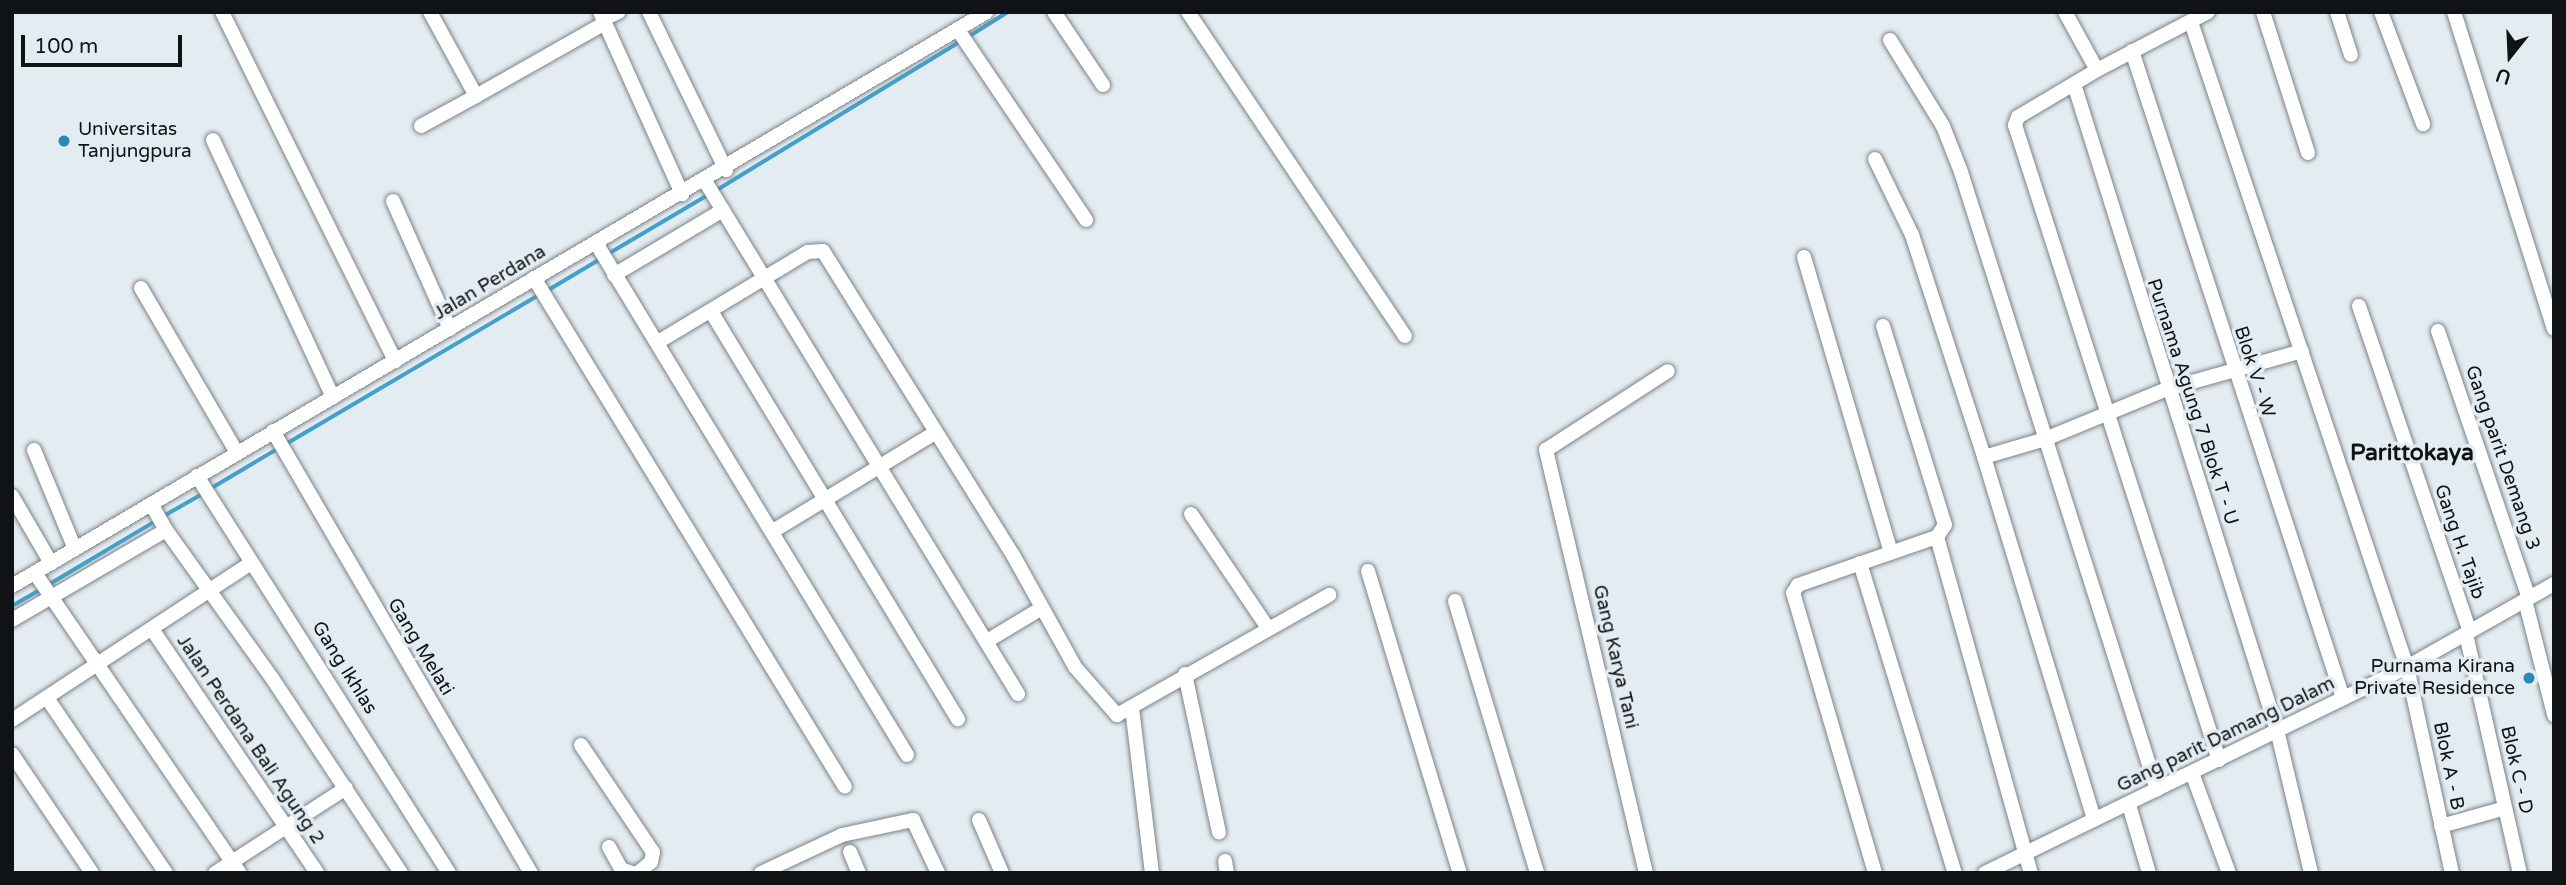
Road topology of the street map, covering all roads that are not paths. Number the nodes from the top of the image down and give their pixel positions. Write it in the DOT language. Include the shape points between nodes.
graph roads {
  1 [pos="222,12"];
  2 [pos="430,12"];
  3 [pos="619,12"];
  4 [pos="649,12"];
  5 [pos="987,12"];
  6 [pos="1054,12"];
  7 [pos="1188,12"];
  8 [pos="2065,12"];
  9 [pos="2208,12"];
  10 [pos="2263,12"];
  11 [pos="2337,12"];
  12 [pos="2381,12"];
  13 [pos="2455,12"];
  14 [pos="602,18"];
  15 [pos="2191,22"];
  16 [pos="962,36"];
  17 [pos="1890,40"];
  18 [pos="2134,54"];
  19 [pos="2351,55"];
  20 [pos="2097,70"];
  21 [pos="1103,85"];
  22 [pos="2074,85"];
  23 [pos="476,96"];
  24 [pos="2423,124"];
  25 [pos="421,127"];
  26 [pos="214,140"];
  27 [pos="2308,153"];
  28 [pos="1875,159"];
  29 [pos="726,170"];
  30 [pos="682,194"];
  31 [pos="714,195"];
  32 [pos="393,201"];
  33 [pos="1086,220"];
  34 [pos="598,247"];
  35 [pos="1804,257"];
  36 [pos="613,273"];
  37 [pos="766,279"];
  38 [pos="539,286"];
  39 [pos="141,288"];
  40 [pos="2359,306"];
  41 [pos="712,313"];
  42 [pos="1884,326"];
  43 [pos="450,329"];
  44 [pos="2554,329"];
  45 [pos="2438,331"];
  46 [pos="1405,336"];
  47 [pos="658,342"];
  48 [pos="2302,351"];
  49 [pos="395,361"];
  50 [pos="2232,369"];
  51 [pos="1668,371"];
  52 [pos="2166,389"];
  53 [pos="332,397"];
  54 [pos="2109,411"];
  55 [pos="935,433"];
  56 [pos="2045,439"];
  57 [pos="278,440"];
  58 [pos="34,450"];
  59 [pos="237,453"];
  60 [pos="1984,457"];
  61 [pos="883,466"];
  62 [pos="200,480"];
  63 [pos="12,496"];
  64 [pos="826,499"];
  65 [pos="153,507"];
  66 [pos="1191,514"];
  67 [pos="165,528"];
  68 [pos="773,531"];
  69 [pos="1937,537"];
  70 [pos="75,549"];
  71 [pos="1891,552"];
  72 [pos="51,563"];
  73 [pos="1860,563"];
  74 [pos="245,567"];
  75 [pos="1368,571"];
  76 [pos="36,574"];
  77 [pos="2554,584"];
  78 [pos="12,586"];
  79 [pos="211,590"];
  80 [pos="50,595"];
  81 [pos="1329,595"];
  82 [pos="2527,599"];
  83 [pos="1454,601"];
  84 [pos="1042,608"];
  85 [pos="12,620"];
  86 [pos="1268,628"];
  87 [pos="152,629"];
  88 [pos="2468,633"];
  89 [pos="987,641"];
  90 [pos="100,664"];
  91 [pos="2407,667"];
  92 [pos="1185,674"];
  93 [pos="1018,694"];
  94 [pos="47,698"];
  95 [pos="2343,698"];
  96 [pos="1132,708"];
  97 [pos="2554,715"];
  98 [pos="958,719"];
  99 [pos="12,720"];
  100 [pos="2277,730"];
  101 [pos="580,744"];
  102 [pos="12,754"];
  103 [pos="907,755"];
  104 [pos="2219,760"];
  105 [pos="2192,773"];
  106 [pos="346,788"];
  107 [pos="845,788"];
  108 [pos="2157,790"];
  109 [pos="2129,805"];
  110 [pos="2505,808"];
  111 [pos="979,820"];
  112 [pos="2094,820"];
  113 [pos="2441,825"];
  114 [pos="285,827"];
  115 [pos="1219,832"];
  116 [pos="608,847"];
  117 [pos="850,852"];
  118 [pos="2025,852"];
  119 [pos="237,867"];
  120 [pos="92,873"];
  121 [pos="166,873"];
  122 [pos="215,873"];
  123 [pos="317,873"];
  124 [pos="401,873"];
  125 [pos="449,873"];
  126 [pos="531,873"];
  127 [pos="632,873"];
  128 [pos="638,873"];
  129 [pos="761,873"];
  130 [pos="859,873"];
  131 [pos="938,873"];
  132 [pos="1002,873"];
  133 [pos="1152,873"];
  134 [pos="1460,873"];
  135 [pos="1537,873"];
  136 [pos="1646,873"];
  137 [pos="1875,873"];
  138 [pos="1955,873"];
  139 [pos="1985,873"];
  140 [pos="2031,873"];
  141 [pos="2149,873"];
  142 [pos="2229,873"];
  143 [pos="2311,873"];
  144 [pos="2452,873"];
  145 [pos="2520,873"];
  1 -- 49 [label="street"];
  2 -- 23 [label="street"];
  3 -- 14 [label="street"];
  4 -- 29 [label="street"];
  5 -- 16 [label="street, Jalan Perdana"];
  6 -- 21 [label="street"];
  7 -- 46 [label="street"];
  8 -- 20 [label="street"];
  9 -- 15 [label="street"];
  10 -- 27 [label="street"];
  11 -- 19 [label="street"];
  12 -- 24 [label="street"];
  13 -- 44 [label="street"];
  14 -- 23 [label="street"];
  14 -- 30 [label="street"];
  15 -- 18 [label="street"];
  15 -- 48 [label="street, Blok A - B"];
  16 -- 29 [label="street, Jalan Perdana"];
  16 -- 33 [label="street"];
  17 -- 56 [label="street" via="1943,126"];
  18 -- 20 [label="street"];
  18 -- 50 [label="street, Blok V - W"];
  20 -- 22 [label="street"];
  22 -- 52 [label="street, Purnama Agung 7 Blok T - U"];
  22 -- 54 [label="street" via="2018,117 2015,125"];
  23 -- 25 [label="street"];
  26 -- 53 [label="street"];
  28 -- 60 [label="street" via="1912,235"];
  29 -- 31 [label="street, Jalan Perdana"];
  30 -- 31 [label="street, Jalan Perdana"];
  30 -- 34 [label="street, Jalan Perdana"];
  31 -- 36 [label="street"];
  31 -- 37 [label="street"];
  32 -- 43 [label="street"];
  34 -- 36 [label="street"];
  34 -- 38 [label="street, Jalan Perdana"];
  35 -- 71 [label="street"];
  36 -- 47 [label="street"];
  37 -- 41 [label="street"];
  37 -- 55 [label="street" via="808,252 823,251"];
  37 -- 61 [label="street"];
  38 -- 43 [label="street, Jalan Perdana"];
  38 -- 107 [label="street"];
  39 -- 59 [label="street"];
  40 -- 88 [label="street, Gang H. Tajib"];
  41 -- 47 [label="street"];
  41 -- 64 [label="street"];
  42 -- 69 [label="street" via="1945,525"];
  43 -- 49 [label="street, Jalan Perdana"];
  45 -- 82 [label="street, Gang parit Demang 3"];
  47 -- 68 [label="street"];
  48 -- 50 [label="street"];
  48 -- 91 [label="street, Blok A - B"];
  49 -- 53 [label="street, Jalan Perdana"];
  50 -- 52 [label="street"];
  50 -- 95 [label="street, Blok V - W"];
  51 -- 136 [label="street, Gang Karya Tani" via="1546,450"];
  52 -- 54 [label="street"];
  52 -- 100 [label="street, Purnama Agung 7 Blok T - U"];
  53 -- 57 [label="street, Jalan Perdana"];
  54 -- 56 [label="street"];
  54 -- 104 [label="street" via="2160,586"];
  55 -- 61 [label="street"];
  55 -- 84 [label="street"];
  56 -- 60 [label="street"];
  56 -- 108 [label="street"];
  57 -- 59 [label="street, Jalan Perdana"];
  57 -- 126 [label="street, Gang Melati"];
  58 -- 70 [label="street"];
  59 -- 62 [label="street, Jalan Perdana"];
  60 -- 112 [label="street"];
  61 -- 64 [label="street"];
  61 -- 89 [label="street"];
  62 -- 65 [label="street, Jalan Perdana"];
  62 -- 125 [label="street, Gang Ikhlas"];
  63 -- 72 [label="street"];
  64 -- 68 [label="street"];
  64 -- 98 [label="street"];
  65 -- 67 [label="street"];
  65 -- 70 [label="street, Jalan Perdana"];
  66 -- 86 [label="street"];
  67 -- 79 [label="street"];
  67 -- 80 [label="street"];
  68 -- 103 [label="street"];
  69 -- 71 [label="street"];
  69 -- 118 [label="street"];
  70 -- 72 [label="street, Jalan Perdana"];
  71 -- 73 [label="street"];
  72 -- 76 [label="street, Jalan Perdana"];
  73 -- 137 [label="street" via="1798,585 1792,601"];
  73 -- 138 [label="street"];
  74 -- 79 [label="street"];
  75 -- 134 [label="street"];
  76 -- 78 [label="street, Jalan Perdana"];
  76 -- 80 [label="street"];
  77 -- 82 [label="street, Gang parit Damang Dalam"];
  79 -- 87 [label="street"];
  79 -- 106 [label="street"];
  80 -- 85 [label="street"];
  80 -- 90 [label="street"];
  81 -- 86 [label="street"];
  82 -- 88 [label="street, Gang parit Damang Dalam"];
  82 -- 97 [label="street, Gang parit Demang 3"];
  83 -- 135 [label="street"];
  84 -- 89 [label="street"];
  84 -- 96 [label="street" via="1076,667 1110,711 1117,715"];
  86 -- 92 [label="street"];
  87 -- 90 [label="street"];
  87 -- 114 [label="street, Jalan Perdana Bali Agung 2"];
  88 -- 91 [label="street, Gang parit Damang Dalam"];
  88 -- 110 [label="street, Blok C - D"];
  89 -- 93 [label="street"];
  90 -- 94 [label="street"];
  90 -- 119 [label="street"];
  91 -- 95 [label="street, Gang parit Damang Dalam"];
  91 -- 113 [label="street, Blok A - B"];
  92 -- 96 [label="street"];
  92 -- 115 [label="street"];
  94 -- 99 [label="street"];
  94 -- 121 [label="street"];
  95 -- 100 [label="street, Gang parit Damang Dalam"];
  96 -- 133 [label="street"];
  100 -- 104 [label="street, Gang parit Damang Dalam"];
  100 -- 143 [label="street, Purnama Agung 7 Blok T - U"];
  101 -- 128 [label="street" via="653,852 651,862"];
  102 -- 120 [label="street"];
  104 -- 105 [label="street, Gang parit Damang Dalam"];
  105 -- 108 [label="street, Gang parit Damang Dalam"];
  105 -- 142 [label="street"];
  106 -- 114 [label="street"];
  106 -- 124 [label="street"];
  108 -- 109 [label="street, Gang parit Damang Dalam"];
  109 -- 112 [label="street, Gang parit Damang Dalam"];
  109 -- 141 [label="street"];
  110 -- 113 [label="street"];
  110 -- 145 [label="street, Blok C - D"];
  111 -- 132 [label="street"];
  112 -- 118 [label="street, Gang parit Damang Dalam"];
  113 -- 144 [label="street, Blok A - B"];
  114 -- 119 [label="street"];
  114 -- 123 [label="street, Jalan Perdana Bali Agung 2"];
  116 -- 127 [label="street" via="621,869"];
  117 -- 130 [label="street"];
  118 -- 139 [label="street, Gang parit Damang Dalam"];
  118 -- 140 [label="street"];
  119 -- 122 [label="street"];
  129 -- 131 [label="street" via="842,835 913,820"];
}
